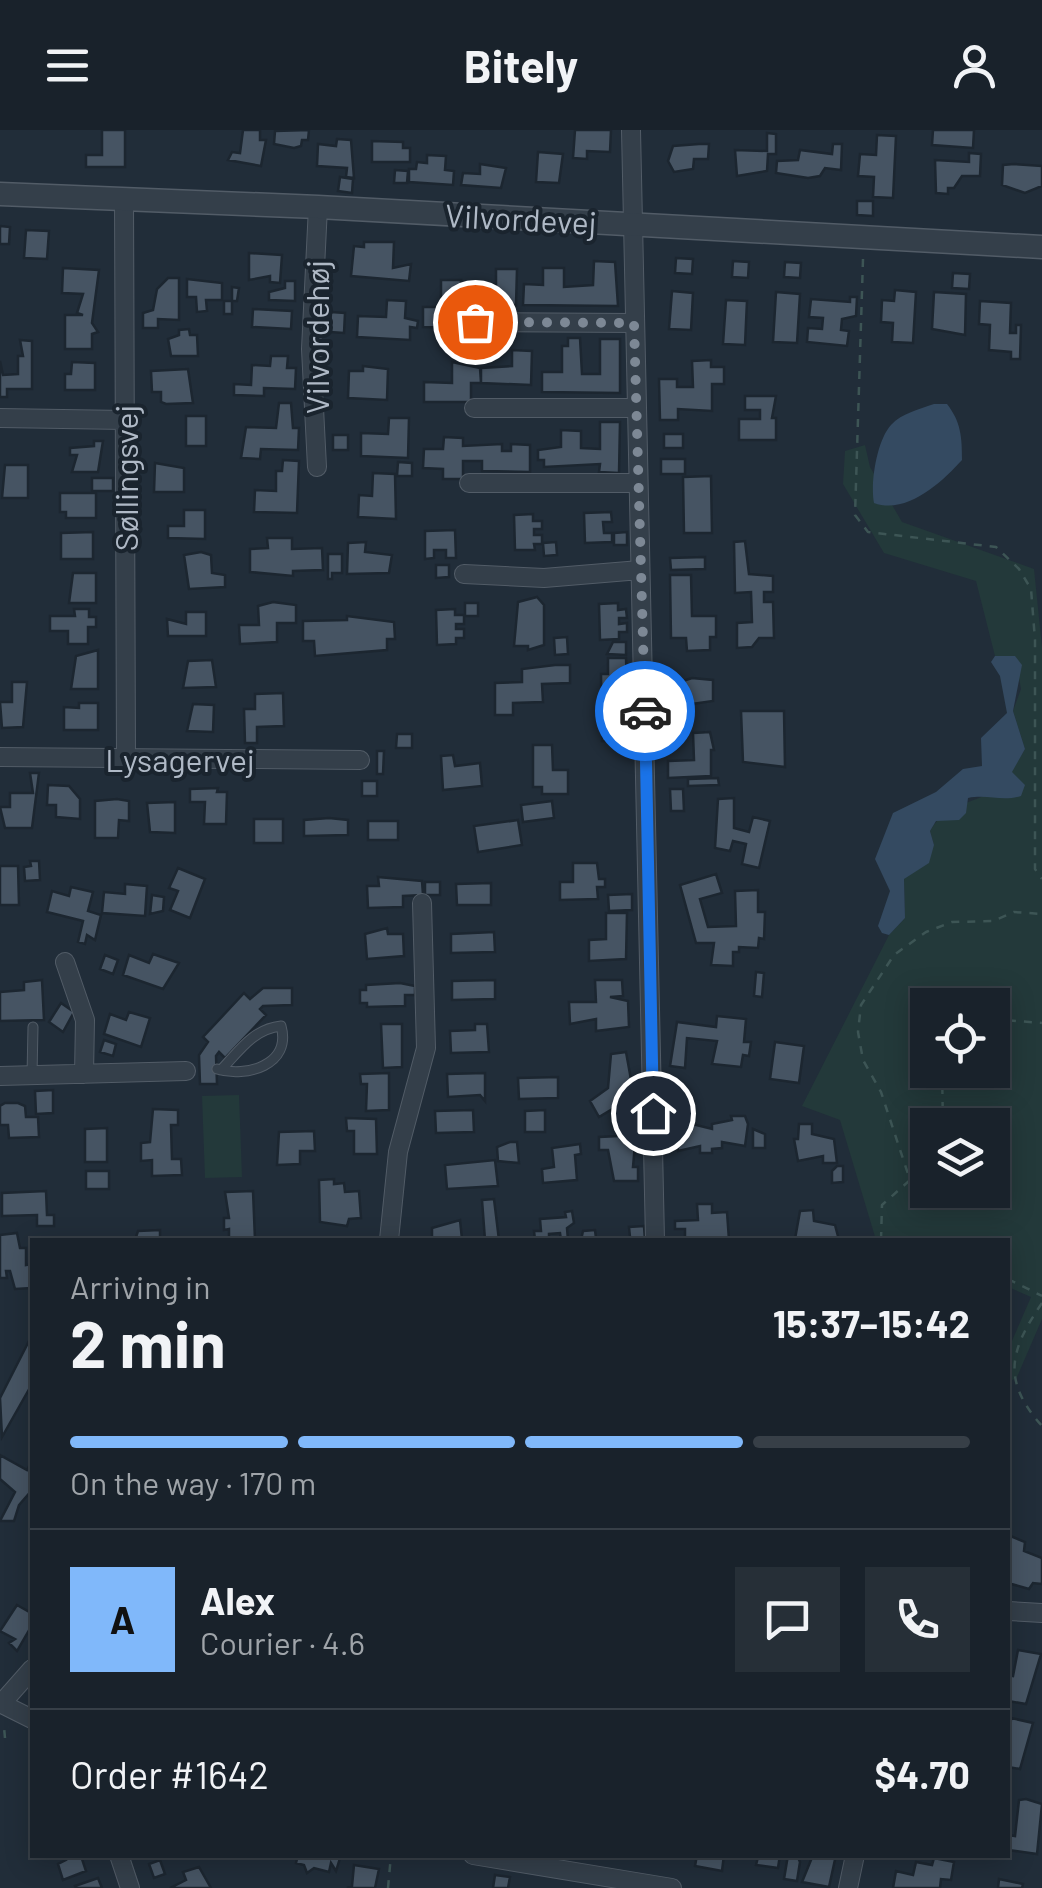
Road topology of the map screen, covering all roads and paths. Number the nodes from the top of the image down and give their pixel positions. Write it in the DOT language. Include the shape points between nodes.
graph roads {
  1 [pos="631,130"];
  2 [pos="0,194"];
  3 [pos="124,198"];
  4 [pos="318,206"];
  5 [pos="632,225"];
  6 [pos="864,238"];
  7 [pos="1042,247"];
  8 [pos="475,322"];
  9 [pos="634,323"];
  10 [pos="474,408"];
  11 [pos="636,408"];
  12 [pos="0,418"];
  13 [pos="125,420"];
  14 [pos="318,467"];
  15 [pos="469,483"];
  16 [pos="638,483"];
  17 [pos="640,570"];
  18 [pos="464,574"];
  19 [pos="0,757"];
  20 [pos="126,759"];
  21 [pos="360,760"];
  22 [pos="1042,879"];
  23 [pos="422,903"];
  24 [pos="1042,914"];
  25 [pos="65,962"];
  26 [pos="1010,1020"];
  27 [pos="1042,1023"];
  28 [pos="33,1026"];
  29 [pos="219,1070"];
  30 [pos="192,1071"];
  31 [pos="84,1074"];
  32 [pos="32,1075"];
  33 [pos="0,1076"];
  34 [pos="910,1180"];
  35 [pos="389,1238"];
  36 [pos="655,1238"];
  37 [pos="881,1238"];
  38 [pos="1010,1280"];
  39 [pos="1042,1296"];
  40 [pos="1042,1304"];
  41 [pos="1042,1426"];
  42 [pos="1010,1612"];
  43 [pos="1042,1613"];
  44 [pos="30,1671"];
  45 [pos="1,1703"];
  46 [pos="30,1718"];
  47 [pos="0,1722"];
  48 [pos="4,1738"];
  49 [pos="120,1858"];
  50 [pos="392,1858"];
  51 [pos="491,1858"];
  52 [pos="854,1858"];
  53 [pos="130,1888"];
  54 [pos="388,1888"];
  55 [pos="672,1888"];
  56 [pos="848,1888"];
  1 -- 5 [label="street"];
  2 -- 3 [label="street, Vilvordevej"];
  3 -- 4 [label="street, Vilvordevej"];
  3 -- 13 [label="street, Søllingsvej"];
  4 -- 5 [label="street, Vilvordevej"];
  4 -- 14 [label="street, Vilvordehøj" via="312,348"];
  5 -- 6 [label="street, Vilvordevej"];
  5 -- 9 [label="street"];
  6 -- 7 [label="street, Vilvordevej"];
  6 -- 22 [label="path" via="855,515 868,532 996,547 1031,590 1034,870"];
  8 -- 9 [label="street"];
  9 -- 11 [label="street"];
  10 -- 11 [label="street"];
  11 -- 16 [label="street"];
  12 -- 13 [label="street"];
  13 -- 20 [label="street, Søllingsvej"];
  15 -- 16 [label="street"];
  16 -- 17 [label="street"];
  17 -- 18 [label="street" via="544,578"];
  17 -- 36 [label="street"];
  19 -- 20 [label="street, Lysagervej"];
  20 -- 21 [label="street, Lysagervej"];
  23 -- 35 [label="street" via="426,1048 398,1152"];
  24 -- 34 [label="path" via="1014,912 926,932 894,955 861,1004 863,1060 881,1092"];
  25 -- 31 [label="street" via="85,1020"];
  26 -- 27 [label="path"];
  28 -- 32 [label="lane"];
  29 -- 29 [label="lane" via="252,1036 281,1026 280,1050 264,1068 247,1074"];
  30 -- 31 [label="street"];
  31 -- 32 [label="street"];
  32 -- 33 [label="street"];
  34 -- 37 [label="path" via="882,1206"];
  38 -- 39 [label="path"];
  40 -- 41 [label="path" via="1019,1336 1012,1362 1020,1392"];
  42 -- 43 [label="street"];
  44 -- 45 [label="street"];
  45 -- 46 [label="street"];
  47 -- 48 [label="path" via="14,1726 4,1727"];
  49 -- 53 [label="street"];
  50 -- 54 [label="path"];
  51 -- 55 [label="street"];
  52 -- 56 [label="street"];
}
